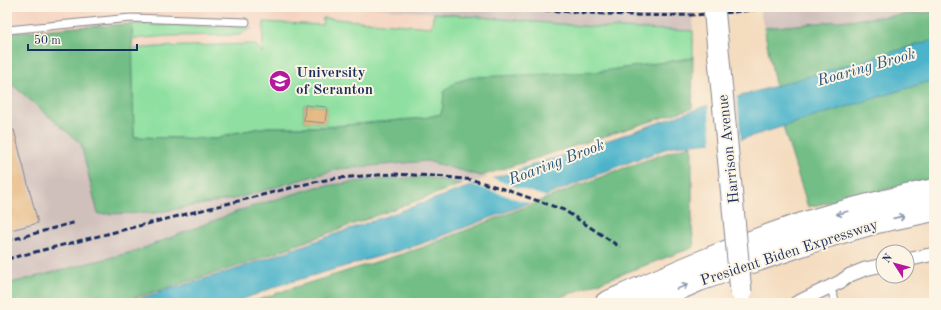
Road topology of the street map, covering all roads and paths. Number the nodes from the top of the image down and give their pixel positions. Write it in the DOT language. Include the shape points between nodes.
graph roads {
  1 [pos="714,7"];
  2 [pos="246,22"];
  3 [pos="7,30"];
  4 [pos="934,190"];
  5 [pos="934,210"];
  6 [pos="934,254"];
  7 [pos="915,258"];
  8 [pos="875,267"];
  9 [pos="830,287"];
  10 [pos="741,292"];
  11 [pos="606,303"];
  12 [pos="647,303"];
  13 [pos="796,303"];
  14 [pos="836,303"];
  1 -- 10 [label="main road, Harrison Avenue, bridge"];
  2 -- 3 [label="lane" via="131,18"];
  4 -- 11 [label="highway, President Biden Expressway, one-way" via="858,208 780,232"];
  12 -- 5 [label="highway, President Biden Expressway, one-way" via="699,280 825,236"];
  6 -- 7 [label="street"];
  8 -- 9 [label="street" via="850,275"];
  9 -- 13 [label="street"];
  9 -- 14 [label="lane"];
}
